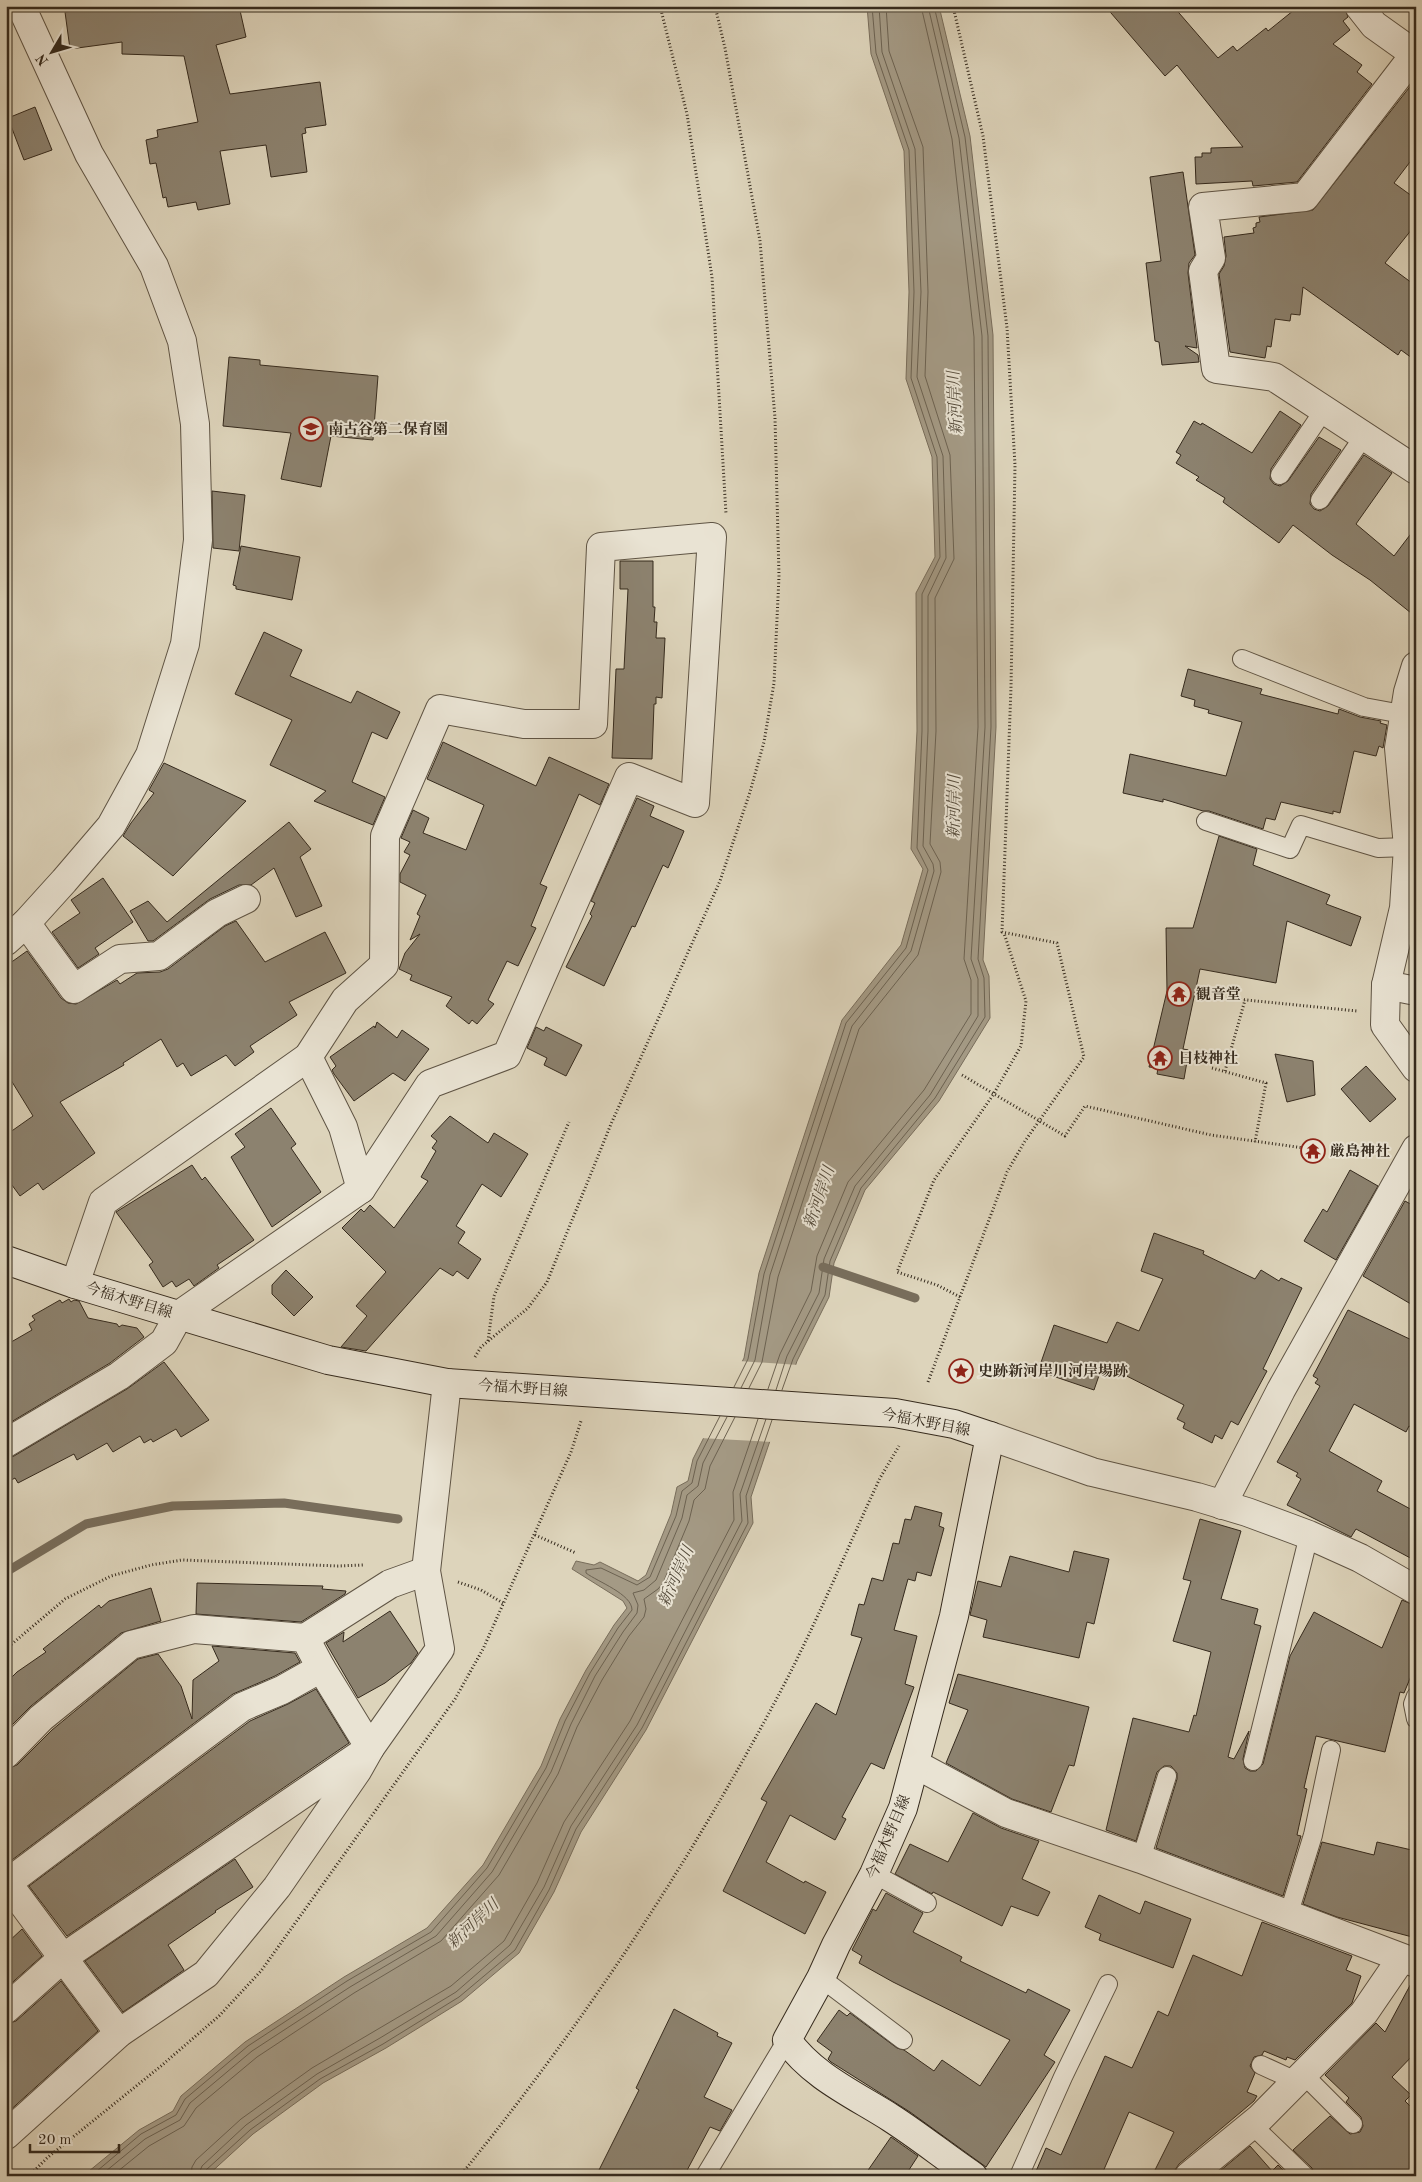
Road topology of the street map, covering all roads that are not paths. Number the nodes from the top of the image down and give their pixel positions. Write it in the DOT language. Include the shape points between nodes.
graph roads {
  1 [pos="21,6"];
  2 [pos="1361,7"];
  3 [pos="1415,55"];
  4 [pos="1324,410"];
  5 [pos="1364,436"];
  6 [pos="1416,470"];
  7 [pos="1280,475"];
  8 [pos="1320,500"];
  9 [pos="1242,659"];
  10 [pos="1416,666"];
  11 [pos="1410,716"];
  12 [pos="1206,821"];
  13 [pos="1408,847"];
  14 [pos="246,899"];
  15 [pos="16,932"];
  16 [pos="1386,985"];
  17 [pos="1416,991"];
  18 [pos="308,1057"];
  19 [pos="1416,1068"];
  20 [pos="1416,1149"];
  21 [pos="361,1189"];
  22 [pos="6,1260"];
  23 [pos="75,1284"];
  24 [pos="179,1315"];
  25 [pos="447,1383"];
  26 [pos="990,1436"];
  27 [pos="6,1443"];
  28 [pos="1222,1505"];
  29 [pos="1309,1536"];
  30 [pos="426,1571"];
  31 [pos="1416,1590"];
  32 [pos="305,1638"];
  33 [pos="321,1668"];
  34 [pos="1416,1696"];
  35 [pos="1416,1719"];
  36 [pos="370,1748"];
  37 [pos="1330,1750"];
  38 [pos="6,1754"];
  39 [pos="1252,1761"];
  40 [pos="915,1764"];
  41 [pos="1167,1776"];
  42 [pos="1141,1859"];
  43 [pos="874,1874"];
  44 [pos="7,1882"];
  45 [pos="926,1903"];
  46 [pos="1288,1916"];
  47 [pos="64,1957"];
  48 [pos="1408,1961"];
  49 [pos="821,1978"];
  50 [pos="1108,1984"];
  51 [pos="6,2009"];
  52 [pos="119,2033"];
  53 [pos="787,2040"];
  54 [pos="903,2040"];
  55 [pos="1261,2065"];
  56 [pos="1300,2078"];
  57 [pos="1353,2124"];
  58 [pos="1252,2125"];
  59 [pos="6,2135"];
  60 [pos="705,2176"];
  61 [pos="973,2176"];
  62 [pos="1019,2176"];
  63 [pos="1189,2176"];
  64 [pos="1305,2176"];
  1 -- 15 [label="street" via="89,154 154,266 182,341 194,424 198,540 185,644 150,755 111,826"];
  2 -- 3 [label="street" via="1374,25"];
  3 -- 4 [label="street" via="1305,197 1203,207 1212,258 1203,271 1216,369 1274,377"];
  4 -- 5 [label="street"];
  4 -- 7 [label="lane"];
  5 -- 6 [label="street"];
  5 -- 8 [label="lane"];
  9 -- 11 [label="lane" via="1364,707"];
  10 -- 11 [label="street" via="1408,692"];
  11 -- 13 [label="street" via="1399,748"];
  12 -- 13 [label="lane" via="1290,849 1301,825 1378,848"];
  13 -- 16 [label="street" via="1404,908"];
  14 -- 15 [label="street" via="217,912 159,956 120,959 74,990"];
  16 -- 17 [label="street"];
  16 -- 19 [label="street" via="1385,1025"];
  18 -- 21 [label="street" via="343,1127"];
  18 -- 21 [label="street" via="346,1000 384,965 385,836 440,709 524,724 593,724 601,547 712,537 695,803 629,777 507,1055 430,1084"];
  18 -- 23 [label="street" via="103,1202"];
  20 -- 28 [label="street" via="1281,1390"];
  21 -- 24 [label="street"];
  22 -- 23 [label="street, 今福木野目線"];
  23 -- 24 [label="street, 今福木野目線"];
  24 -- 25 [label="street, 今福木野目線" via="328,1360"];
  24 -- 27 [label="street" via="164,1342 119,1376"];
  25 -- 26 [label="street, 今福木野目線" via="895,1413 954,1424"];
  25 -- 30 [label="street"];
  26 -- 28 [label="street" via="1092,1472"];
  26 -- 40 [label="street, 今福木野目線" via="954,1616"];
  28 -- 29 [label="street"];
  29 -- 31 [label="street" via="1360,1558"];
  29 -- 39 [label="lane"];
  30 -- 32 [label="street" via="390,1584"];
  30 -- 36 [label="street" via="440,1649"];
  32 -- 33 [label="street"];
  32 -- 38 [label="street" via="194,1629 131,1645 41,1718"];
  33 -- 36 [label="street"];
  33 -- 44 [label="street" via="242,1707"];
  34 -- 35 [label="lane" via="1413,1704"];
  36 -- 47 [label="street"];
  36 -- 52 [label="street" via="277,1887 206,1974"];
  37 -- 46 [label="lane" via="1313,1835"];
  40 -- 42 [label="street" via="1006,1813"];
  40 -- 43 [label="street, 今福木野目線" via="903,1808"];
  41 -- 42 [label="lane"];
  42 -- 46 [label="street"];
  43 -- 45 [label="lane"];
  43 -- 49 [label="street, 今福木野目線"];
  44 -- 47 [label="street"];
  46 -- 48 [label="street"];
  47 -- 51 [label="street"];
  47 -- 52 [label="street"];
  48 -- 56 [label="street" via="1364,2013"];
  49 -- 53 [label="street, 今福木野目線"];
  49 -- 54 [label="lane"];
  50 -- 62 [label="lane"];
  52 -- 59 [label="street"];
  53 -- 60 [label="lane"];
  53 -- 61 [label="street" via="815,2070"];
  55 -- 56 [label="lane"];
  56 -- 57 [label="lane"];
  56 -- 58 [label="street"];
  58 -- 63 [label="street"];
  58 -- 64 [label="lane"];
}
